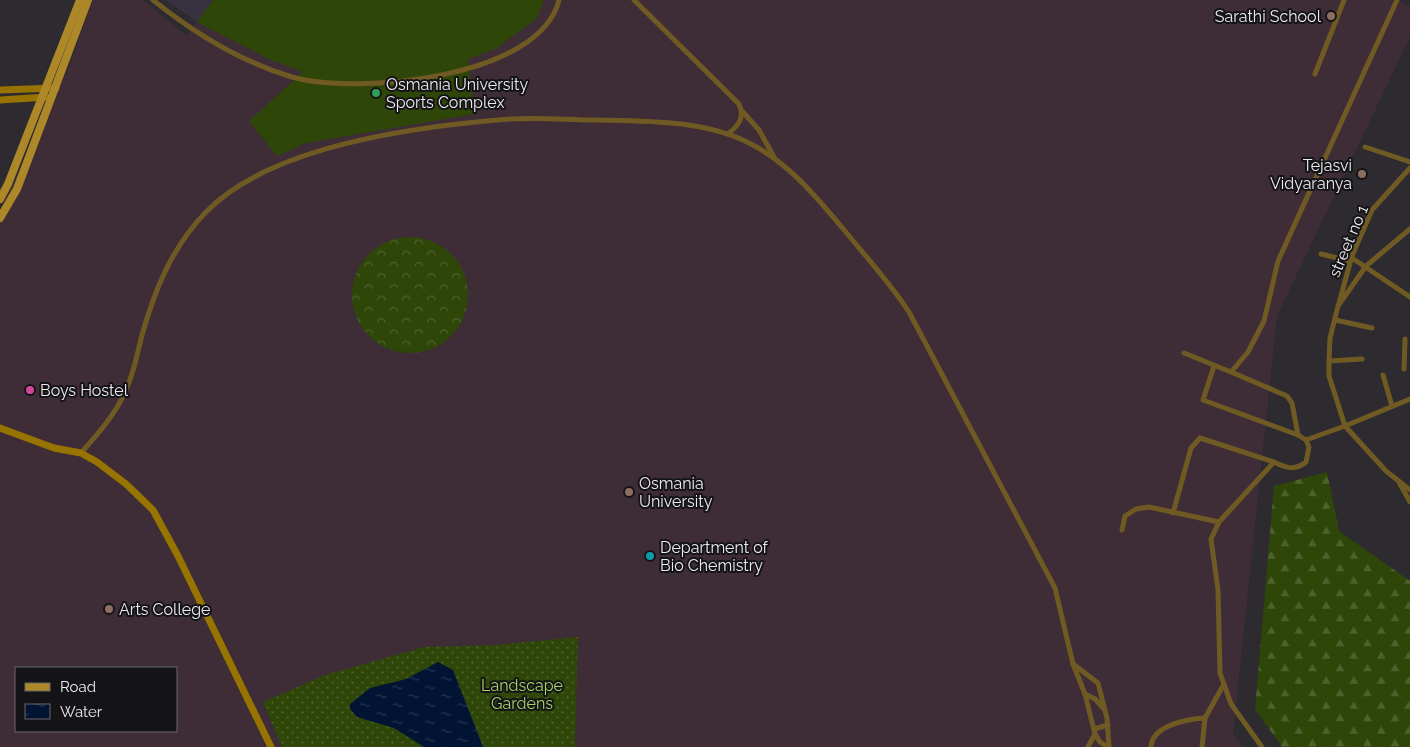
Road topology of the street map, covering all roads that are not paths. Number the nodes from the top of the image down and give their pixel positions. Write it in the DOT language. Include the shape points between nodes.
graph roads {
  1 [pos="80,0"];
  2 [pos="88,0"];
  3 [pos="153,0"];
  4 [pos="559,0"];
  5 [pos="634,0"];
  6 [pos="1344,0"];
  7 [pos="1397,0"];
  8 [pos="1315,74"];
  9 [pos="46,88"];
  10 [pos="56,88"];
  11 [pos="0,90"];
  12 [pos="53,96"];
  13 [pos="42,97"];
  14 [pos="0,100"];
  15 [pos="742,110"];
  16 [pos="729,133"];
  17 [pos="1365,147"];
  18 [pos="775,159"];
  19 [pos="1410,162"];
  20 [pos="1410,168"];
  21 [pos="0,199"];
  22 [pos="0,218"];
  23 [pos="1410,229"];
  24 [pos="1321,254"];
  25 [pos="1351,260"];
  26 [pos="1366,266"];
  27 [pos="1410,298"];
  28 [pos="1338,306"];
  29 [pos="1335,320"];
  30 [pos="1372,328"];
  31 [pos="1405,339"];
  32 [pos="1184,353"];
  33 [pos="1407,355"];
  34 [pos="1362,359"];
  35 [pos="1329,361"];
  36 [pos="1214,366"];
  37 [pos="1404,369"];
  38 [pos="1231,372"];
  39 [pos="1383,375"];
  40 [pos="1410,399"];
  41 [pos="1392,406"];
  42 [pos="1346,426"];
  43 [pos="0,428"];
  44 [pos="1298,434"];
  45 [pos="1306,440"];
  46 [pos="81,454"];
  47 [pos="1274,462"];
  48 [pos="1399,481"];
  49 [pos="1410,490"];
  50 [pos="1410,502"];
  51 [pos="1173,513"];
  52 [pos="1219,522"];
  53 [pos="1122,530"];
  54 [pos="1073,664"];
  55 [pos="1224,684"];
  56 [pos="1085,694"];
  57 [pos="1105,711"];
  58 [pos="1205,718"];
  59 [pos="1108,725"];
  60 [pos="1094,732"];
  61 [pos="271,747"];
  62 [pos="1088,747"];
  63 [pos="1109,747"];
  64 [pos="1151,747"];
  65 [pos="1202,747"];
  66 [pos="1262,747"];
  1 -- 9 [label="main road"];
  2 -- 10 [label="main road"];
  3 -- 4 [label="street" via="236,54 292,76 338,84 450,74 488,63 519,47 540,30 554,13"];
  5 -- 15 [label="street"];
  6 -- 8 [label="street"];
  7 -- 38 [label="street" via="1278,261 1264,321 1248,352"];
  9 -- 10 [label="main road"];
  9 -- 11 [label="main road"];
  9 -- 13 [label="main road"];
  10 -- 12 [label="main road"];
  12 -- 13 [label="main road"];
  12 -- 22 [label="main road" via="17,189"];
  13 -- 14 [label="main road"];
  13 -- 21 [label="main road"];
  15 -- 16 [label="street" via="737,127"];
  15 -- 18 [label="street"];
  16 -- 18 [label="street"];
  16 -- 46 [label="street" via="636,121 513,119 416,130 327,149 294,158 265,171 208,210 174,251 157,291 125,392"];
  17 -- 19 [label="street"];
  18 -- 54 [label="street" via="821,202 890,283 909,312 1055,588"];
  20 -- 25 [label="street, street no 1" via="1372,210"];
  23 -- 26 [label="street"];
  24 -- 25 [label="street"];
  25 -- 26 [label="street"];
  25 -- 28 [label="street, street no 1"];
  26 -- 27 [label="street"];
  26 -- 28 [label="street"];
  28 -- 29 [label="street, street no 1"];
  29 -- 30 [label="street"];
  29 -- 35 [label="street, street no 1"];
  31 -- 33 [label="street"];
  32 -- 36 [label="street"];
  33 -- 37 [label="street"];
  34 -- 35 [label="street"];
  35 -- 42 [label="street, street no 1" via="1329,376"];
  36 -- 38 [label="street"];
  36 -- 44 [label="street" via="1203,400"];
  38 -- 44 [label="street" via="1287,396 1292,403"];
  39 -- 41 [label="street"];
  40 -- 41 [label="street"];
  41 -- 42 [label="street"];
  42 -- 45 [label="street"];
  42 -- 48 [label="street"];
  43 -- 46 [label="main road" via="54,448"];
  44 -- 45 [label="street"];
  45 -- 47 [label="street" via="1309,455 1300,467 1290,468"];
  46 -- 61 [label="main road" via="104,466 126,484 160,520"];
  47 -- 51 [label="street" via="1200,438 1191,448"];
  47 -- 52 [label="street"];
  48 -- 49 [label="street"];
  48 -- 50 [label="street"];
  51 -- 52 [label="street"];
  51 -- 53 [label="street" via="1149,507 1136,509 1126,516"];
  52 -- 55 [label="street" via="1211,539 1218,590 1220,673"];
  54 -- 56 [label="street"];
  54 -- 57 [label="street" via="1098,683"];
  55 -- 58 [label="street"];
  55 -- 66 [label="street" via="1231,704"];
  56 -- 57 [label="street" via="1095,699"];
  56 -- 60 [label="street"];
  57 -- 59 [label="street"];
  58 -- 64 [label="street" via="1182,721 1159,732"];
  58 -- 65 [label="street"];
  59 -- 60 [label="street"];
  59 -- 63 [label="street"];
  60 -- 62 [label="street"];
  60 -- 63 [label="street" via="1100,742"];
}
